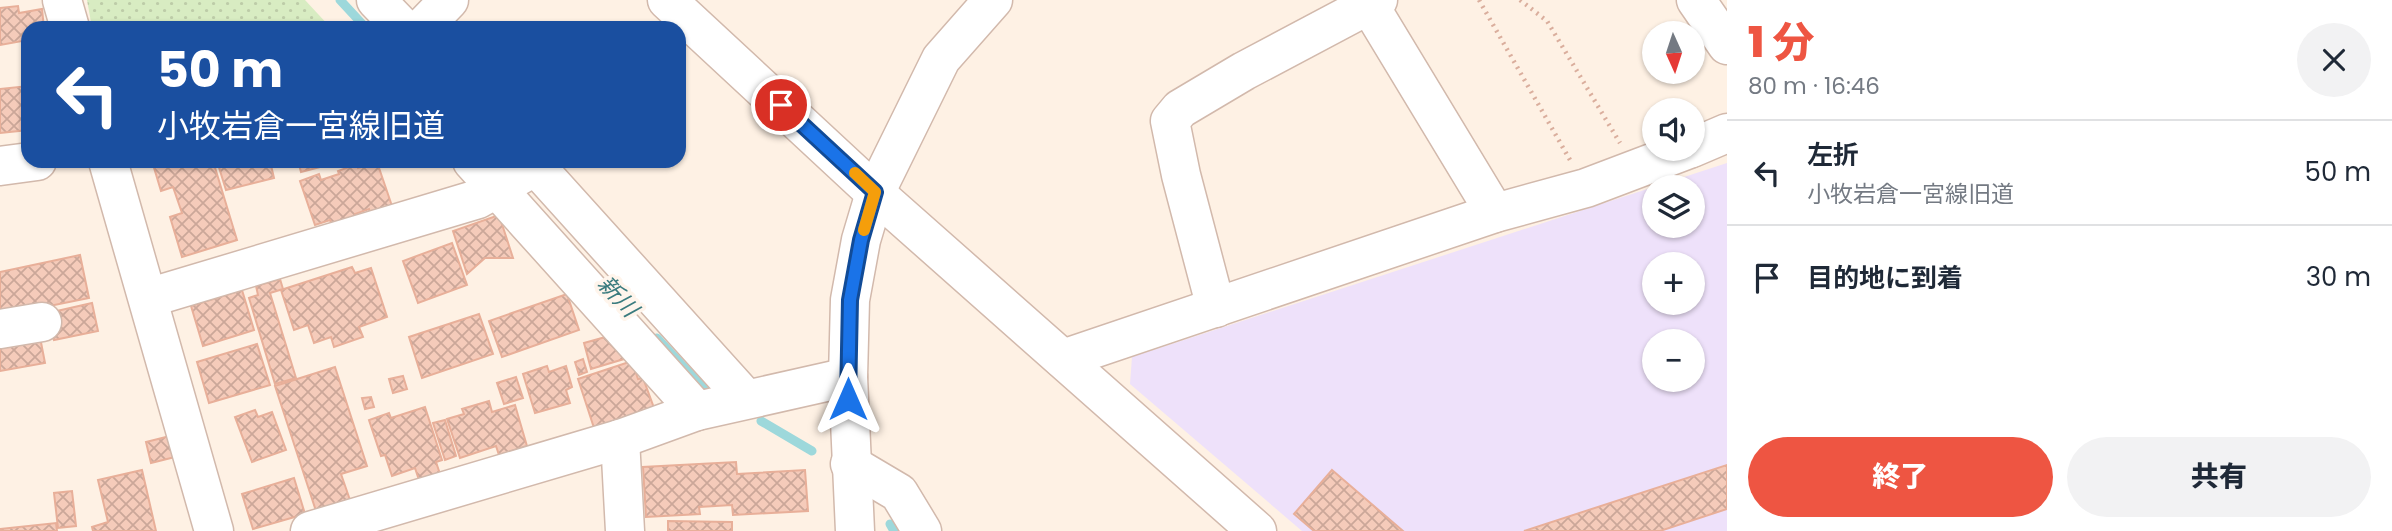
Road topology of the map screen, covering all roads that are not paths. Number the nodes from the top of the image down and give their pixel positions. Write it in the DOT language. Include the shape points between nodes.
graph roads {
  1 [pos="62,0"];
  2 [pos="376,0"];
  3 [pos="449,0"];
  4 [pos="667,0"];
  5 [pos="993,0"];
  6 [pos="1696,0"];
  7 [pos="1371,2"];
  8 [pos="68,21"];
  9 [pos="396,21"];
  10 [pos="429,21"];
  11 [pos="1727,45"];
  12 [pos="1727,133"];
  13 [pos="1705,142"];
  14 [pos="1659,161"];
  15 [pos="21,163"];
  16 [pos="0,166"];
  17 [pos="110,168"];
  18 [pos="515,168"];
  19 [pos="537,168"];
  20 [pos="484,175"];
  21 [pos="875,192"];
  22 [pos="1495,213"];
  23 [pos="148,298"];
  24 [pos="1216,308"];
  25 [pos="42,321"];
  26 [pos="0,328"];
  27 [pos="1063,359"];
  28 [pos="848,377"];
  29 [pos="746,399"];
  30 [pos="697,411"];
  31 [pos="620,439"];
  32 [pos="850,464"];
  33 [pos="214,531"];
  34 [pos="310,531"];
  35 [pos="625,531"];
  36 [pos="855,531"];
  37 [pos="922,531"];
  38 [pos="1256,531"];
  1 -- 8 [label="street"];
  2 -- 9 [label="street"];
  3 -- 10 [label="street"];
  4 -- 21 [label="street"];
  5 -- 21 [label="street" via="941,59"];
  6 -- 11 [label="street"];
  7 -- 22 [label="street"];
  7 -- 24 [label="street" via="1244,71 1180,109 1170,121"];
  12 -- 13 [label="street"];
  14 -- 22 [label="street" via="1586,188"];
  15 -- 16 [label="street"];
  17 -- 23 [label="street"];
  18 -- 20 [label="street"];
  19 -- 29 [label="street"];
  20 -- 23 [label="street" via="478,199"];
  20 -- 30 [label="street"];
  21 -- 27 [label="street"];
  21 -- 28 [label="street" via="850,300"];
  22 -- 24 [label="street"];
  23 -- 33 [label="street"];
  24 -- 27 [label="street"];
  25 -- 26 [label="street"];
  27 -- 38 [label="street"];
  28 -- 29 [label="street"];
  28 -- 32 [label="street"];
  29 -- 30 [label="street"];
  30 -- 31 [label="street"];
  31 -- 34 [label="street"];
  31 -- 35 [label="street"];
  32 -- 36 [label="street"];
  32 -- 37 [label="street" via="899,493"];
}
